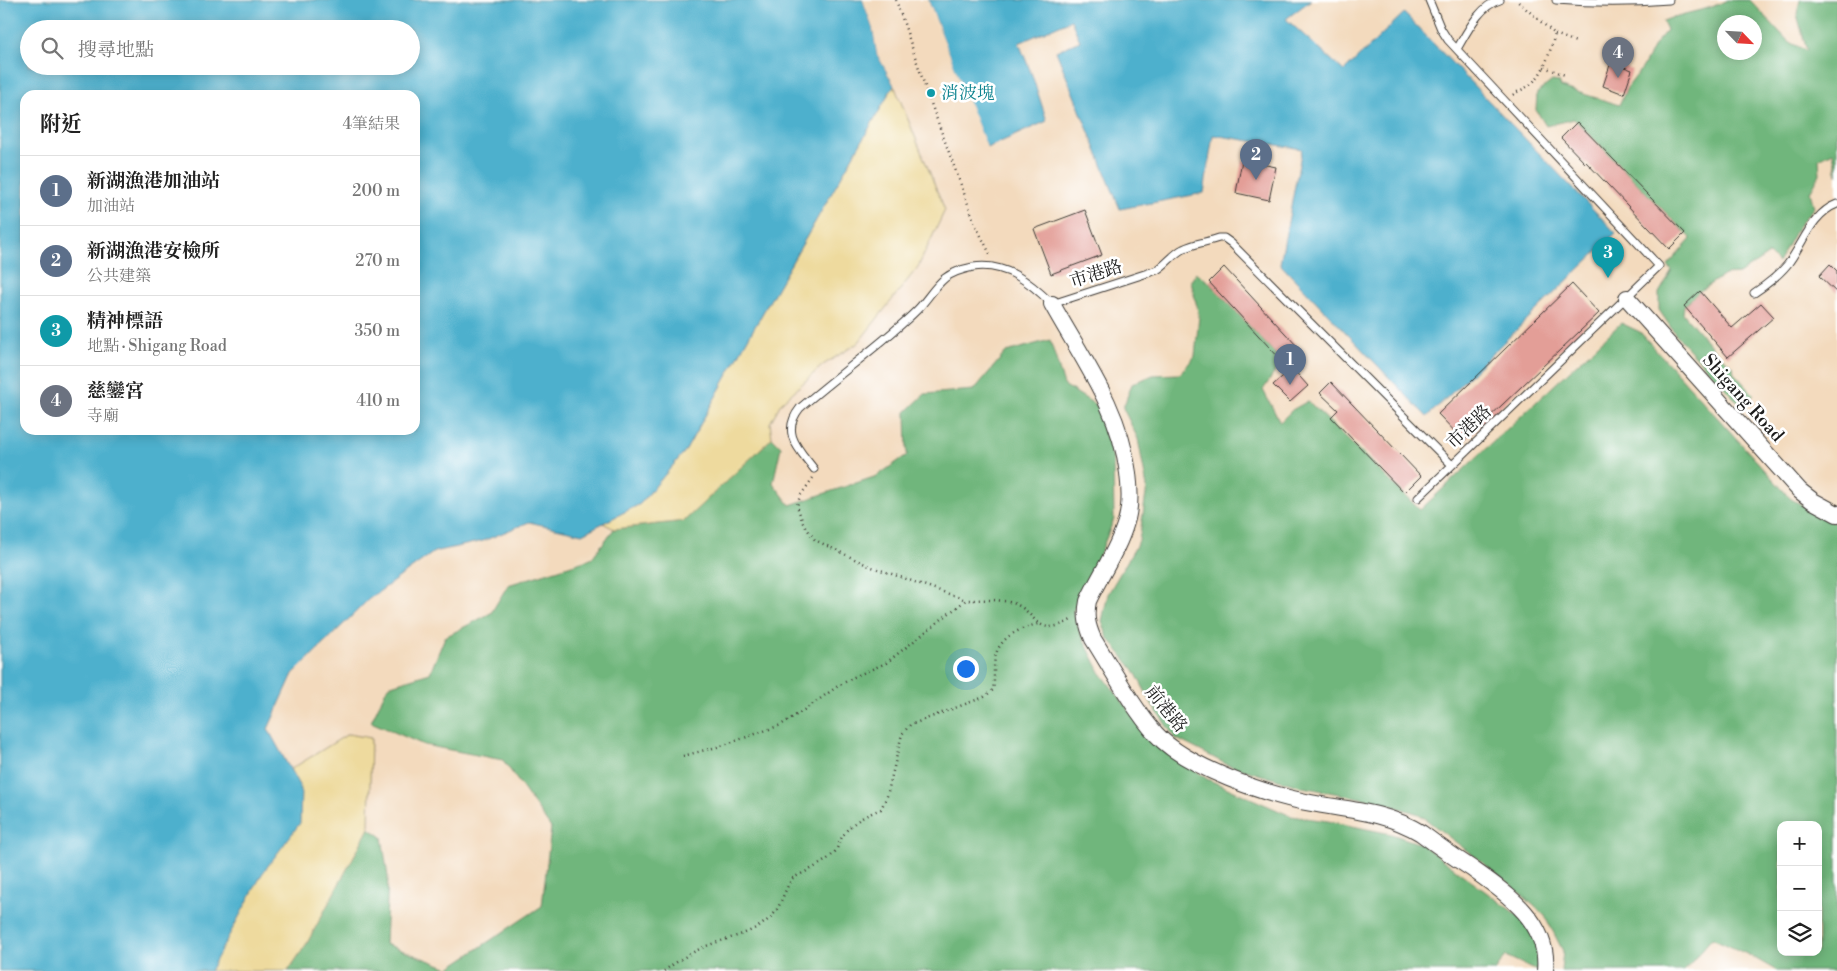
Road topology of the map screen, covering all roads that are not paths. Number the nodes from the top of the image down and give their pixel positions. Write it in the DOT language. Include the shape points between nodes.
graph roads {
  1 [pos="1429,0"];
  2 [pos="1500,0"];
  3 [pos="1556,0"];
  4 [pos="1668,0"];
  5 [pos="1456,49"];
  6 [pos="1837,204"];
  7 [pos="1754,293"];
  8 [pos="1627,298"];
  9 [pos="1052,304"];
  10 [pos="1452,465"];
  11 [pos="814,469"];
  12 [pos="1418,498"];
  13 [pos="1837,514"];
  14 [pos="1545,971"];
  1 -- 5 [label="lane, 市港路" via="1441,29"];
  2 -- 5 [label="lane" via="1486,7"];
  3 -- 4 [label="lane"];
  5 -- 8 [label="lane, 市港路" via="1659,266"];
  6 -- 7 [label="lane" via="1814,223 1780,274"];
  8 -- 10 [label="lane, 市港路"];
  8 -- 13 [label="street, Shigang Road" via="1800,491"];
  9 -- 10 [label="lane, 市港路" via="1157,270 1184,248 1224,238"];
  9 -- 11 [label="lane" via="1026,281 996,267 962,269 946,277 906,320 794,415 791,435"];
  9 -- 14 [label="street, 前港路" via="1104,395 1121,435 1129,482 1127,521 1088,601 1086,613 1093,639 1143,717 1168,746 1209,769 1286,798 1386,817 1409,826 1500,889 1528,915 1544,946"];
  10 -- 12 [label="lane"];
}
